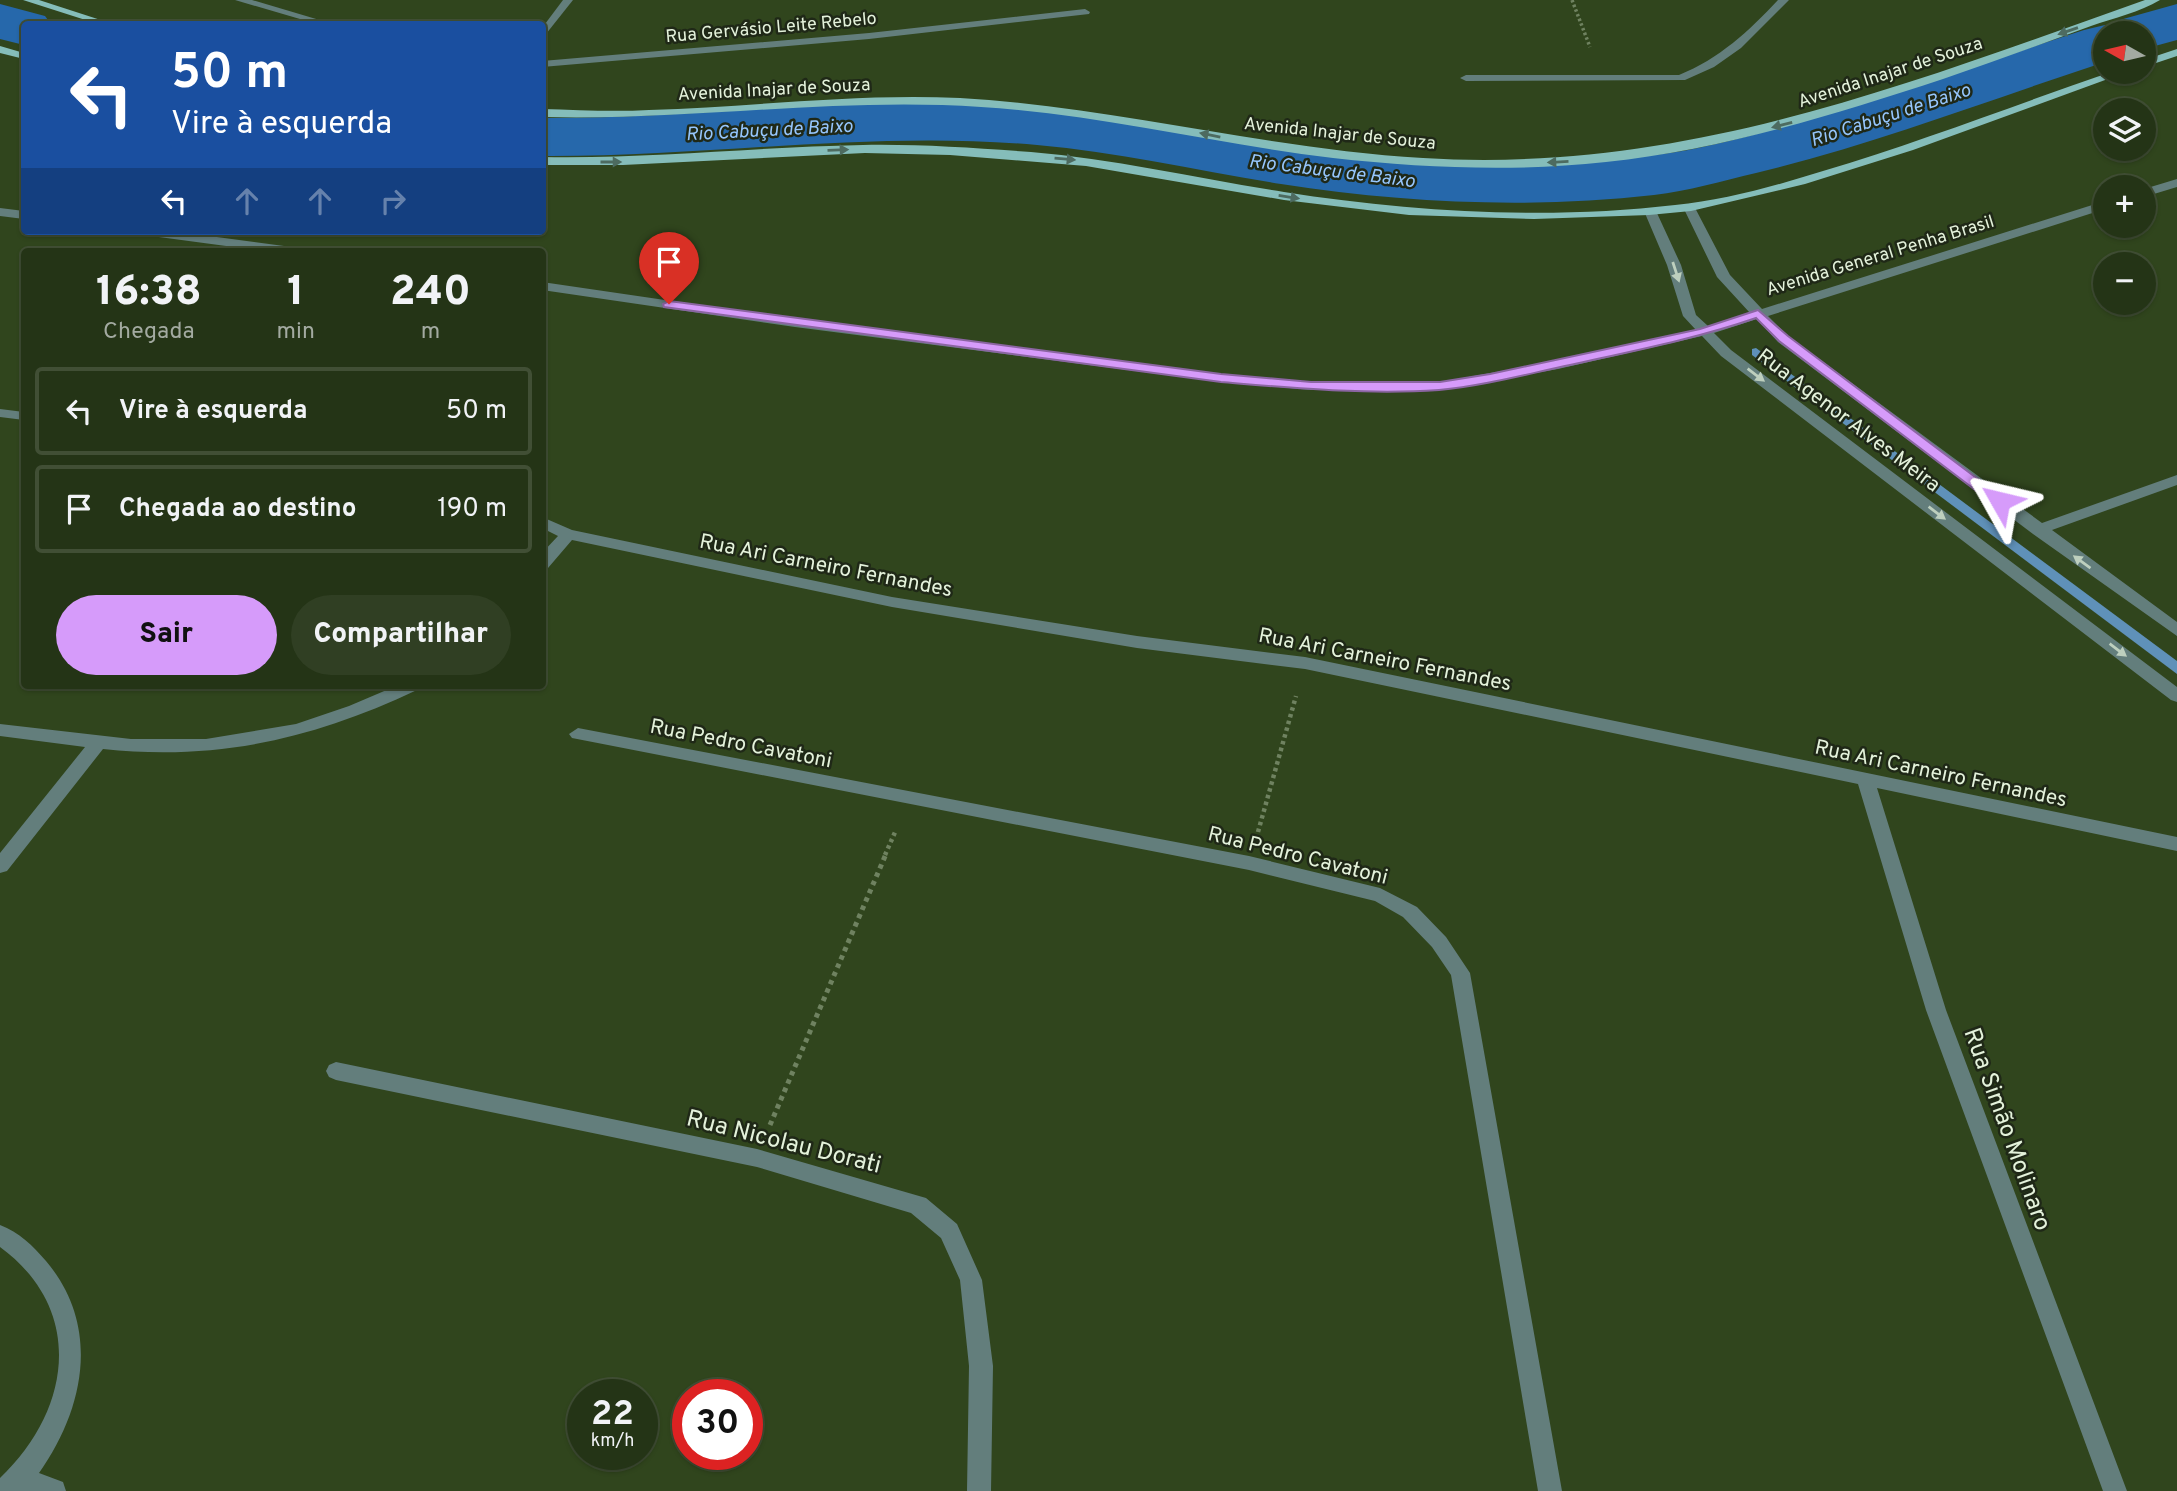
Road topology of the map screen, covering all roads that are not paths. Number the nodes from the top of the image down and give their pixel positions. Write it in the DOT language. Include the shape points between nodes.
graph roads {
  1 [pos="27,0"];
  2 [pos="240,0"];
  3 [pos="568,0"];
  4 [pos="1784,0"];
  5 [pos="2155,0"];
  6 [pos="1085,12"];
  7 [pos="98,21"];
  8 [pos="317,21"];
  9 [pos="546,30"];
  10 [pos="0,49"];
  11 [pos="2177,52"];
  12 [pos="21,55"];
  13 [pos="2156,60"];
  14 [pos="546,64"];
  15 [pos="1466,78"];
  16 [pos="2093,82"];
  17 [pos="546,113"];
  18 [pos="546,162"];
  19 [pos="2177,183"];
  20 [pos="2156,189"];
  21 [pos="1689,207"];
  22 [pos="2093,209"];
  23 [pos="1650,211"];
  24 [pos="0,212"];
  25 [pos="21,215"];
  26 [pos="174,235"];
  27 [pos="269,248"];
  28 [pos="546,286"];
  29 [pos="1758,313"];
  30 [pos="1703,332"];
  31 [pos="0,412"];
  32 [pos="21,416"];
  33 [pos="2177,480"];
  34 [pos="546,524"];
  35 [pos="2038,530"];
  36 [pos="568,534"];
  37 [pos="546,559"];
  38 [pos="2177,630"];
  39 [pos="405,689"];
  40 [pos="2177,696"];
  41 [pos="0,730"];
  42 [pos="578,734"];
  43 [pos="100,740"];
  44 [pos="1866,781"];
  45 [pos="2177,844"];
  46 [pos="0,866"];
  47 [pos="336,1071"];
  48 [pos="0,1235"];
  49 [pos="12,1485"];
  50 [pos="54,1491"];
  51 [pos="979,1491"];
  52 [pos="1550,1491"];
  53 [pos="2115,1491"];
  1 -- 7 [label="main road"];
  2 -- 8 [label="street"];
  3 -- 9 [label="street"];
  4 -- 15 [label="street" via="1764,22 1700,71 1668,79"];
  5 -- 17 [label="main road, Avenida Inajar de Souza, one-way" via="1794,122 1693,146 1531,164 1371,158 1021,106 873,100 648,114"];
  6 -- 14 [label="street, Rua Gervásio Leite Rebelo"];
  10 -- 12 [label="main road"];
  11 -- 13 [label="main road"];
  16 -- 21 [label="main road" via="1803,182"];
  18 -- 23 [label="main road, one-way" via="863,149 975,152 1081,160 1380,211 1508,217"];
  19 -- 20 [label="street"];
  21 -- 23 [label="main road"];
  21 -- 29 [label="street, Rua Agenor Alves Meira" via="1724,277"];
  22 -- 29 [label="street, Avenida General Penha Brasil"];
  23 -- 30 [label="street, Rua Agenor Alves Meira, one-way" via="1690,316"];
  24 -- 25 [label="street"];
  26 -- 27 [label="street"];
  28 -- 30 [label="street, Avenida General Penha Brasil" via="988,349 1311,386 1440,386"];
  29 -- 30 [label="street, Avenida General Penha Brasil"];
  29 -- 35 [label="street, Rua Agenor Alves Meira" via="1783,339"];
  30 -- 40 [label="street, Rua Agenor Alves Meira, one-way"];
  31 -- 32 [label="street"];
  33 -- 35 [label="street"];
  34 -- 36 [label="street, Rua Ari Carneiro Fernandes"];
  38 -- 35 [label="street, Rua Agenor Alves Meira, one-way"];
  36 -- 37 [label="street"];
  36 -- 44 [label="street, Rua Ari Carneiro Fernandes" via="892,602 1137,642 1304,663"];
  39 -- 43 [label="street" via="344,717 233,742 176,747"];
  41 -- 43 [label="street"];
  42 -- 52 [label="street, Rua Pedro Cavatoni" via="1249,863 1380,895 1410,912 1440,942 1460,974"];
  43 -- 46 [label="street"];
  44 -- 45 [label="street, Rua Ari Carneiro Fernandes"];
  44 -- 53 [label="street, Rua Simão Molinaro" via="1936,1010"];
  47 -- 51 [label="street, Rua Nicolau Dorati" via="757,1158 918,1205 949,1231 971,1280 980,1353"];
  48 -- 49 [label="street" via="45,1272 68,1314 72,1372 54,1430"];
  49 -- 50 [label="street"];
}
